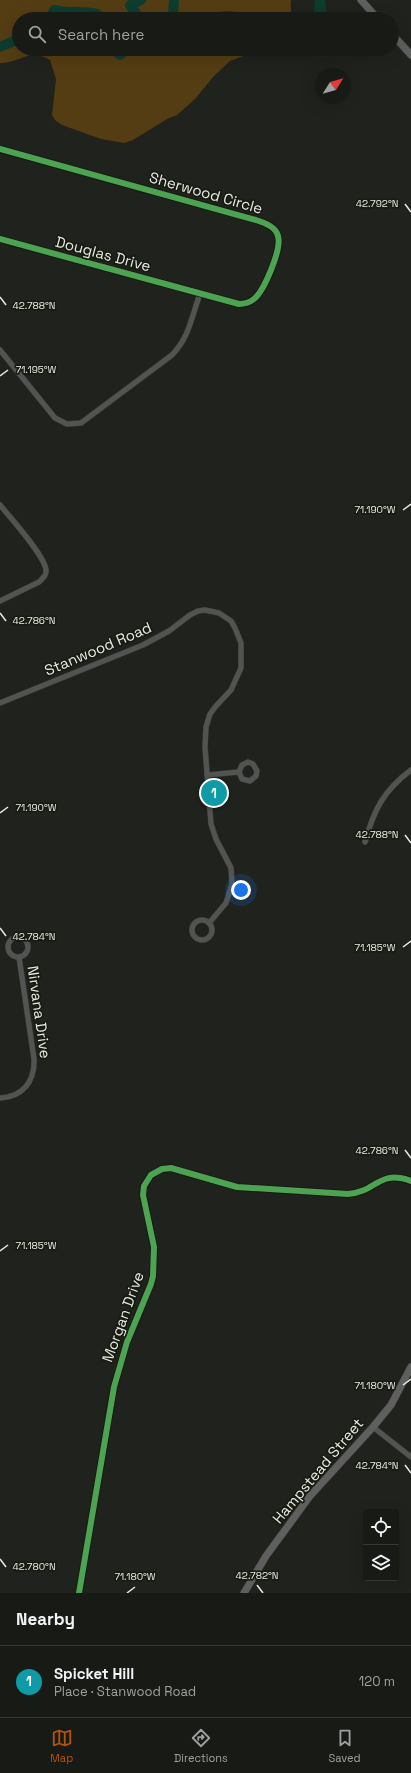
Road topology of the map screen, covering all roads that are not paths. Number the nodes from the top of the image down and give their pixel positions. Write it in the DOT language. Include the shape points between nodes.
graph roads {
  1 [pos="361,0"];
  2 [pos="372,12"];
  3 [pos="399,42"];
  4 [pos="411,55"];
  5 [pos="0,149"];
  6 [pos="0,239"];
  7 [pos="200,294"];
  8 [pos="0,350"];
  9 [pos="0,504"];
  10 [pos="0,601"];
  11 [pos="0,703"];
  12 [pos="411,770"];
  13 [pos="239,772"];
  14 [pos="207,775"];
  15 [pos="365,842"];
  16 [pos="209,923"];
  17 [pos="19,957"];
  18 [pos="0,1098"];
  19 [pos="411,1181"];
  20 [pos="411,1367"];
  21 [pos="373,1427"];
  22 [pos="411,1457"];
  23 [pos="79,1593"];
  24 [pos="244,1593"];
  1 -- 2 [label="main road"];
  3 -- 4 [label="main road"];
  5 -- 7 [label="street, Sherwood Circle" via="250,218 274,229 278,235 278,248 260,291 253,300 239,304"];
  6 -- 7 [label="street, Douglas Drive"];
  7 -- 8 [label="street" via="187,335 172,355 81,423 67,424 55,418"];
  9 -- 10 [label="street" via="42,559 46,572 39,582"];
  11 -- 14 [label="street, Stanwood Road" via="143,646 194,613 206,610 219,613 231,621 235,628 241,643 242,660 235,683 213,709 208,720 205,740"];
  12 -- 15 [label="street" via="381,799 372,817"];
  13 -- 14 [label="street"];
  14 -- 16 [label="street, Stanwood Road" via="211,824 231,868 232,884 224,908"];
  17 -- 17 [label="street, Nirvana Drive" via="27,951 28,945 16,937 8,943 8,950 12,955"];
  17 -- 18 [label="street, Nirvana Drive" via="34,1059 33,1074 22,1090"];
  19 -- 23 [label="street, Morgan Drive" via="391,1177 362,1191 348,1194 237,1187 171,1168 158,1170 148,1178 143,1195 154,1247 153,1276 119,1364"];
  20 -- 21 [label="main road, Hampstead Street" via="391,1405"];
  21 -- 22 [label="street"];
  21 -- 24 [label="main road, Hampstead Street" via="310,1496 266,1556"];
}
